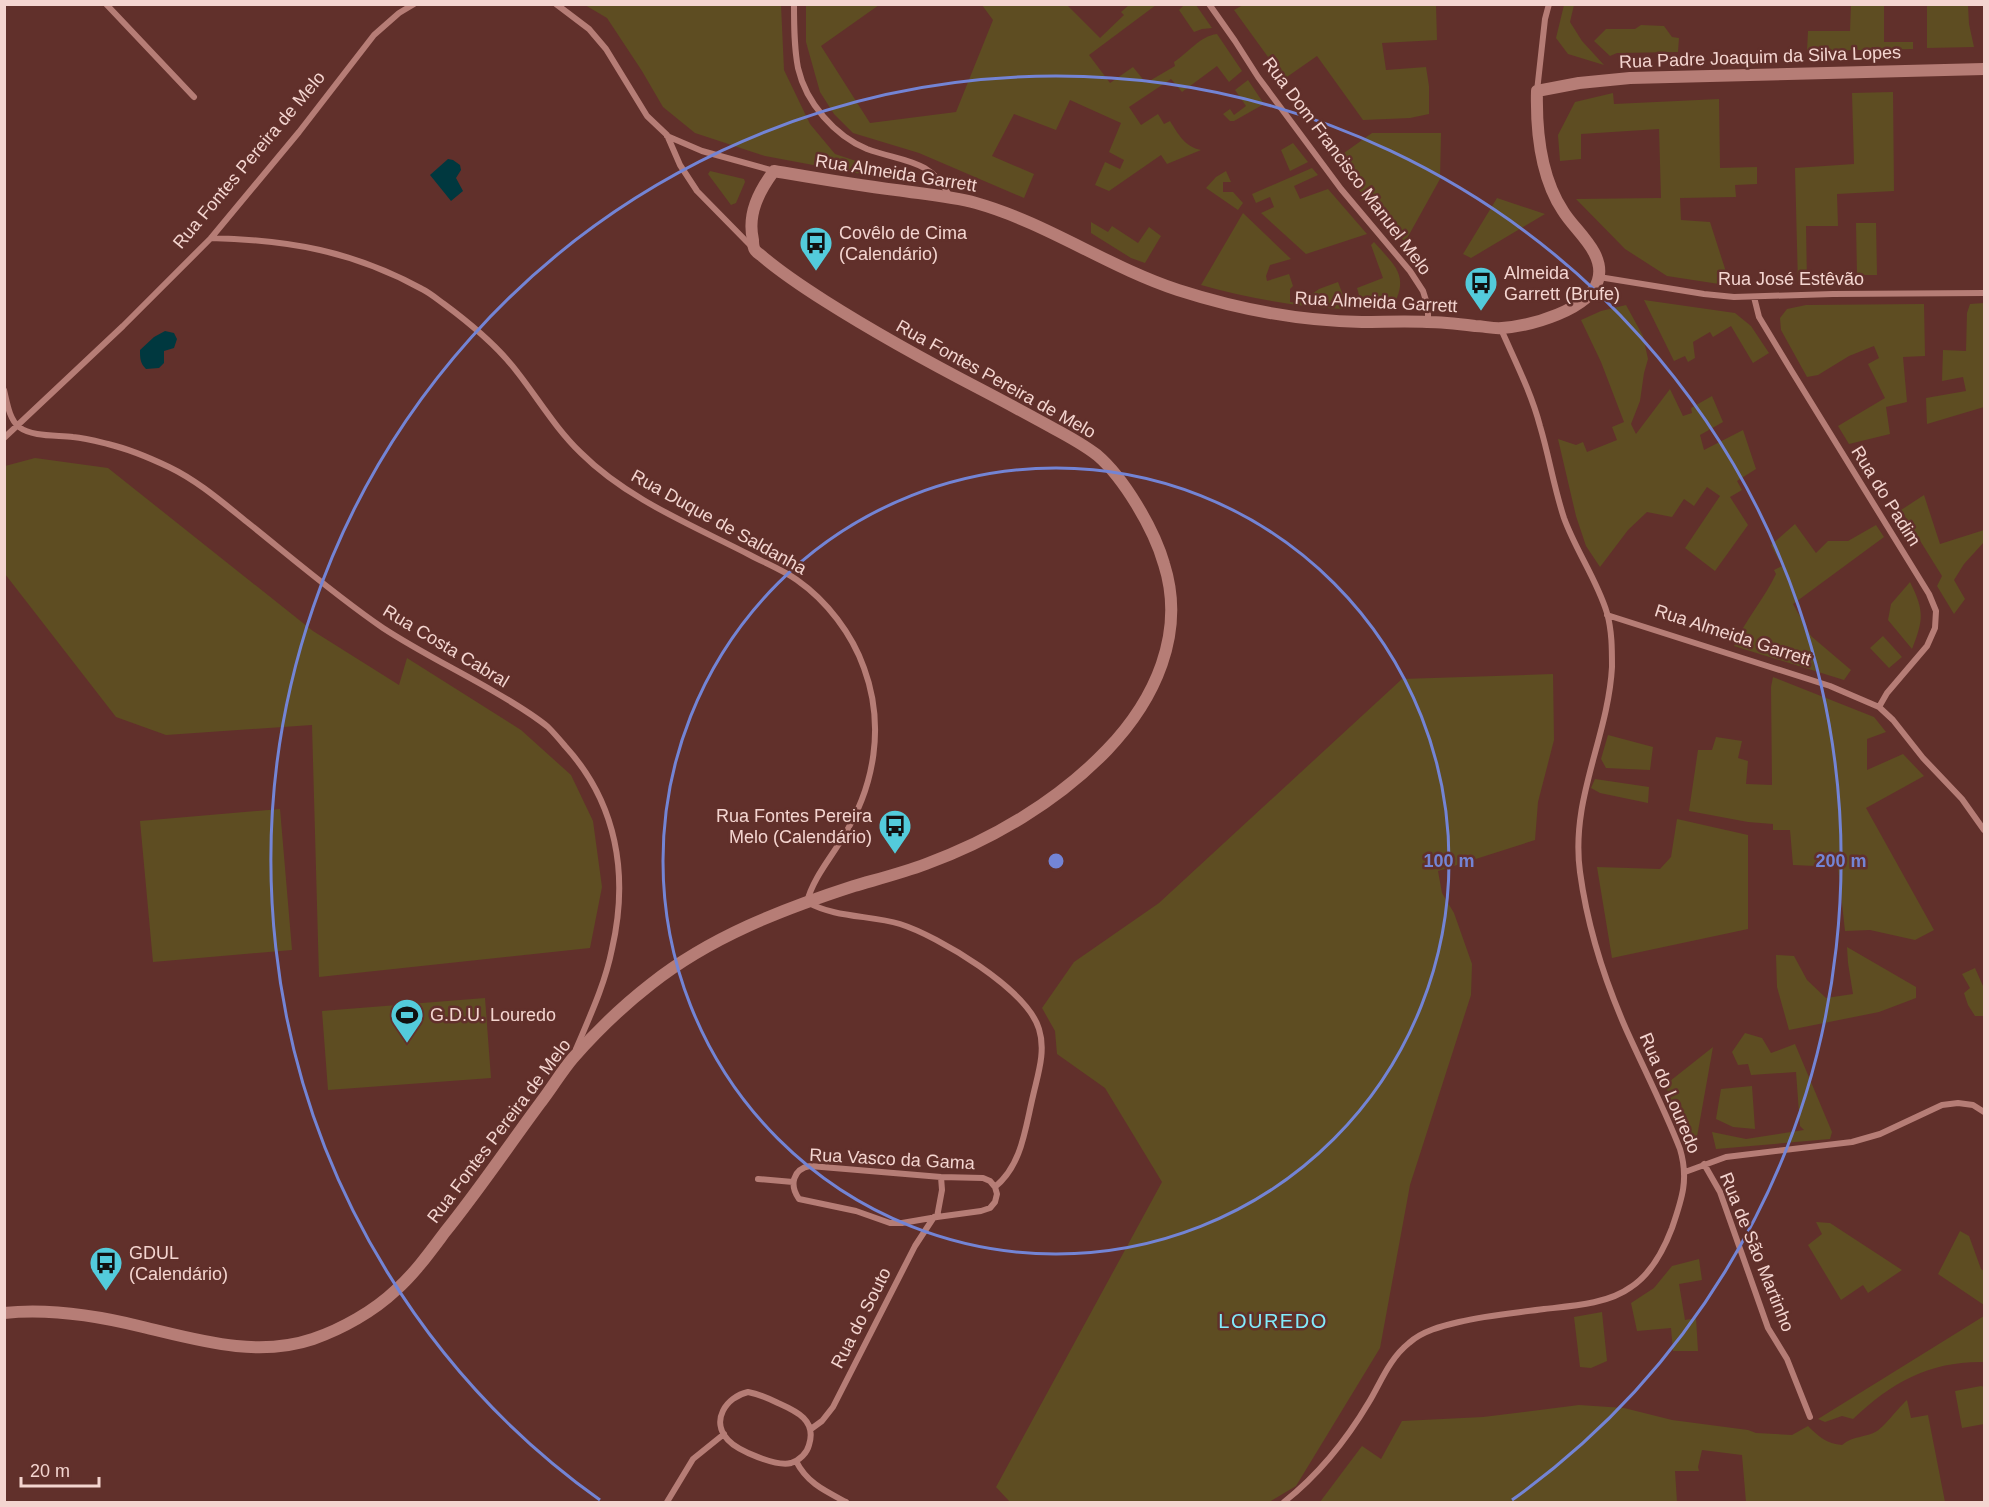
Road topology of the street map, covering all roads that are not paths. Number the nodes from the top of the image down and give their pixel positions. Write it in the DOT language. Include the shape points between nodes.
graph roads {
  1 [pos="106,4"];
  2 [pos="414,4"];
  3 [pos="556,4"];
  4 [pos="794,4"];
  5 [pos="1209,4"];
  6 [pos="1549,4"];
  7 [pos="1984,69"];
  8 [pos="1537,91"];
  9 [pos="194,97"];
  10 [pos="667,135"];
  11 [pos="774,171"];
  12 [pos="951,197"];
  13 [pos="211,238"];
  14 [pos="754,250"];
  15 [pos="1599,277"];
  16 [pos="1984,293"];
  17 [pos="1754,297"];
  18 [pos="1428,322"];
  19 [pos="1501,328"];
  20 [pos="4,390"];
  21 [pos="17,426"];
  22 [pos="4,438"];
  23 [pos="1607,615"];
  24 [pos="1879,707"];
  25 [pos="1984,830"];
  26 [pos="807,902"];
  27 [pos="571,1060"];
  28 [pos="1984,1112"];
  29 [pos="1704,1164"];
  30 [pos="1685,1172"];
  31 [pos="941,1177"];
  32 [pos="759,1179"];
  33 [pos="793,1182"];
  34 [pos="995,1187"];
  35 [pos="935,1217"];
  36 [pos="4,1313"];
  37 [pos="1810,1416"];
  38 [pos="811,1429"];
  39 [pos="724,1434"];
  40 [pos="796,1461"];
  41 [pos="667,1503"];
  42 [pos="846,1503"];
  43 [pos="1284,1503"];
  1 -- 9 [label="street"];
  2 -- 13 [label="street, Rua Fontes Pereira de Melo" via="374,35"];
  3 -- 10 [label="street, Rua Fontes Pereira de Melo" via="589,29 606,49 646,116"];
  4 -- 12 [label="street" via="799,71 825,119 850,141 926,168 937,176"];
  5 -- 18 [label="street, Rua Dom Francisco Manuel Melo" via="1341,189 1410,271 1423,291"];
  6 -- 8 [label="street"];
  7 -- 8 [label="street, Rua Padre Joaquim da Silva Lopes" via="1630,78"];
  8 -- 15 [label="street" via="1542,160 1562,210 1598,262"];
  10 -- 11 [label="street, Rua Almeida Garrett" via="702,151"];
  10 -- 14 [label="street, Rua Fontes Pereira de Melo" via="697,191"];
  11 -- 12 [label="street, Rua Almeida Garrett"];
  11 -- 14 [label="street" via="754,204 750,226"];
  12 -- 18 [label="street, Rua Almeida Garrett" via="999,210 1148,280 1193,295 1299,318"];
  13 -- 21 [label="street, Rua Fontes Pereira de Melo"];
  13 -- 26 [label="street, Rua Duque de Saldanha" via="318,249 354,258 424,289 494,345 580,453 608,476 640,498 796,579 825,604 849,636 864,668 874,708 876,747 866,790"];
  14 -- 26 [label="street, Rua Fontes Pereira de Melo" via="784,274 906,351 1099,456 1139,507 1154,536 1166,567 1171,601 1170,639 1158,679 1136,716 1075,780 1037,807 959,851"];
  15 -- 17 [label="street, Rua José Estêvão" via="1704,294"];
  15 -- 19 [label="street, Rua Almeida Garrett" via="1594,290 1581,303"];
  16 -- 17 [label="street, Rua José Estêvão"];
  17 -- 24 [label="street, Rua do Padim" via="1759,316 1775,344 1936,611 1935,628 1927,646"];
  18 -- 19 [label="street, Rua Almeida Garrett"];
  19 -- 23 [label="street" via="1534,406 1564,518"];
  20 -- 21 [label="street"];
  21 -- 22 [label="street, Rua Fontes Pereira de Melo"];
  21 -- 27 [label="street, Rua Costa Cabral" via="111,444 171,468 200,485 384,628 519,706 549,728 573,754 593,782 610,818 619,885 613,949"];
  23 -- 24 [label="street, Rua Almeida Garrett" via="1830,686"];
  23 -- 30 [label="street, Rua do Louredo" via="1612,651 1610,686 1579,820 1581,880 1613,997 1671,1124"];
  24 -- 25 [label="street, Rua Almeida Garrett" via="1962,799"];
  26 -- 27 [label="street, Rua Fontes Pereira de Melo" via="712,944 653,982"];
  26 -- 34 [label="street, Rua Vasco da Gama" via="827,910 900,924 935,938 1004,985 1034,1016 1042,1046 1036,1084 1020,1151 1012,1168"];
  27 -- 36 [label="street, Rua Fontes Pereira de Melo" via="466,1207 397,1290 343,1325 311,1340 276,1346 230,1345 83,1316"];
  28 -- 29 [label="street" via="1973,1105 1942,1105 1880,1134 1852,1142 1726,1157"];
  29 -- 30 [label="street"];
  29 -- 37 [label="street, Rua de São Martinho" via="1720,1192 1768,1328 1787,1359"];
  30 -- 43 [label="street, Rua do Louredo" via="1682,1196 1667,1240 1634,1286 1608,1298 1576,1305 1473,1318 1445,1325 1411,1341 1387,1368 1369,1403 1342,1441"];
  31 -- 33 [label="street, Rua Vasco da Gama" via="810,1166 796,1172"];
  31 -- 34 [label="street, Rua Vasco da Gama" via="983,1178"];
  31 -- 35 [label="street, Rua do Souto"];
  32 -- 33 [label="street, Rua Vasco da Gama"];
  33 -- 35 [label="street, Rua Vasco da Gama" via="799,1199 890,1223"];
  34 -- 35 [label="street, Rua Vasco da Gama" via="997,1194 990,1208"];
  35 -- 38 [label="street, Rua do Souto" via="915,1246 833,1407"];
  38 -- 39 [label="street" via="800,1413 748,1392 730,1400 724,1408"];
  38 -- 40 [label="street, Rua do Souto" via="808,1449"];
  39 -- 40 [label="street" via="736,1447 778,1464"];
  39 -- 41 [label="street" via="693,1459"];
  40 -- 42 [label="street" via="816,1487"];
}
